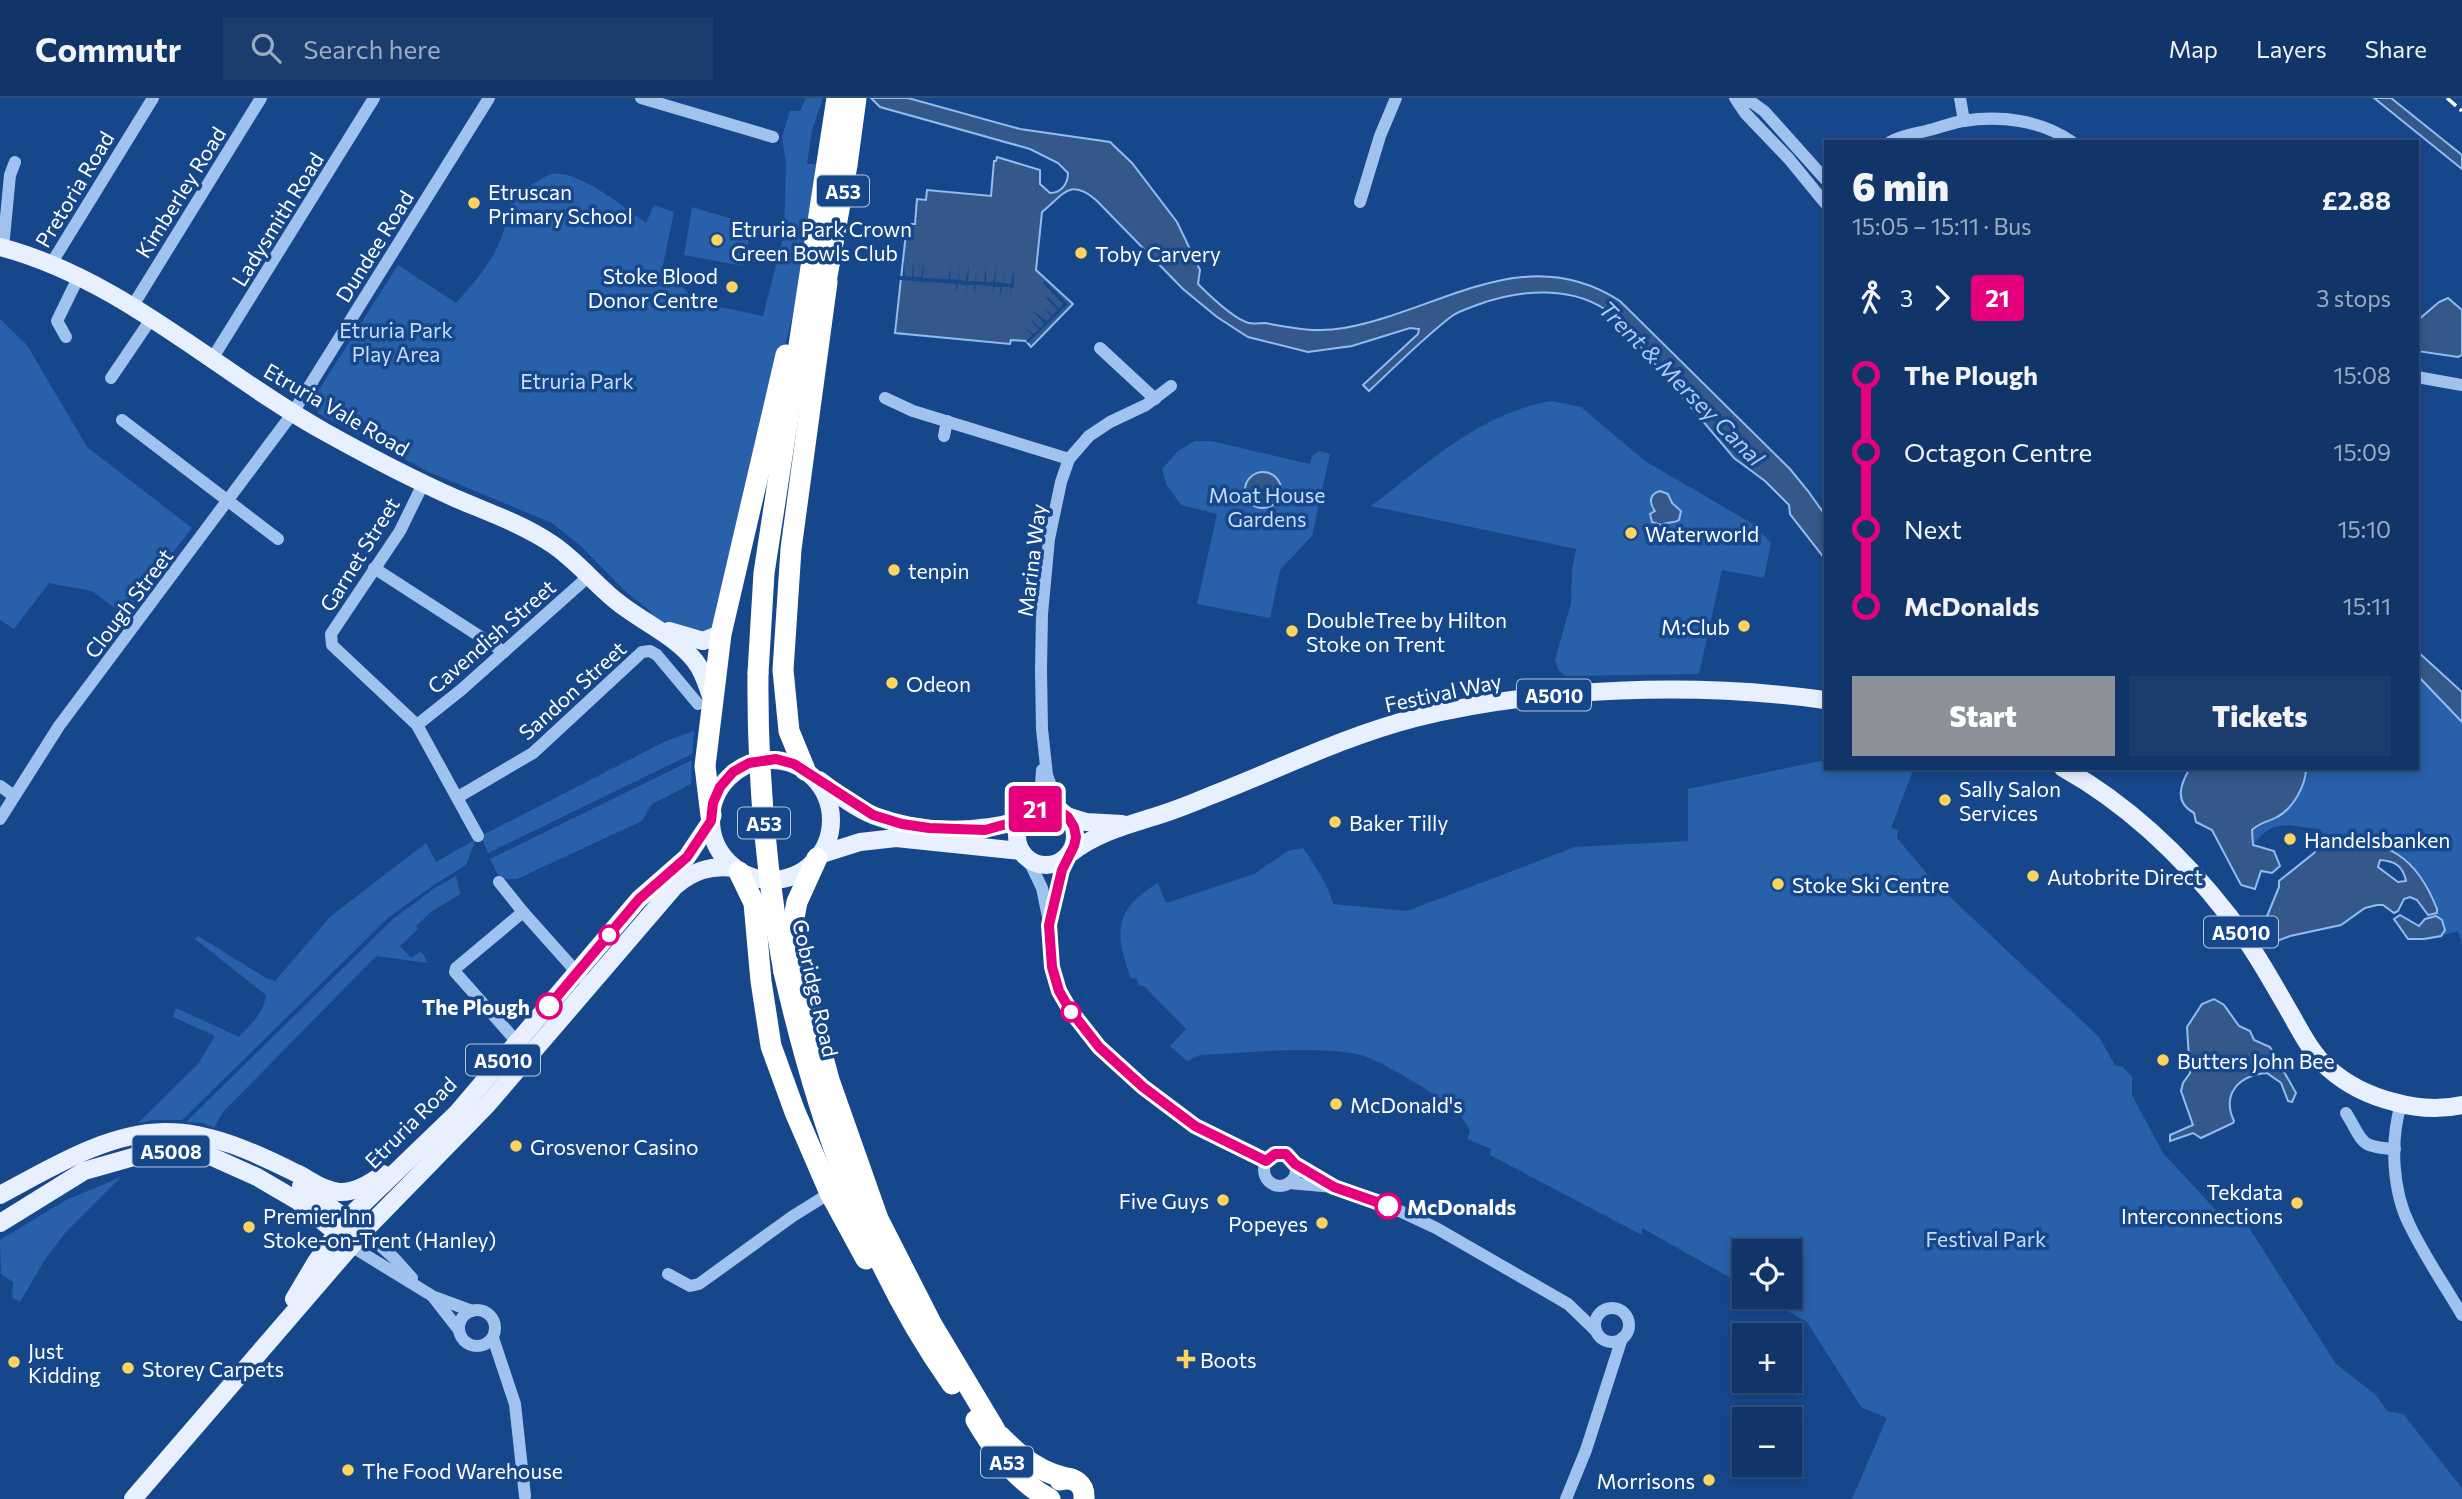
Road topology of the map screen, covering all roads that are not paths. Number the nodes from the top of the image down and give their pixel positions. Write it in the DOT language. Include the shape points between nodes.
graph roads {
  1 [pos="153,98"];
  2 [pos="261,98"];
  3 [pos="374,98"];
  4 [pos="489,98"];
  5 [pos="641,98"];
  6 [pos="836,98"];
  7 [pos="856,98"];
  8 [pos="1396,98"];
  9 [pos="1737,98"];
  10 [pos="1960,98"];
  11 [pos="1964,121"];
  12 [pos="1925,131"];
  13 [pos="773,137"];
  14 [pos="1895,140"];
  15 [pos="1916,140"];
  16 [pos="2068,140"];
  17 [pos="15,162"];
  18 [pos="1822,184"];
  19 [pos="1360,202"];
  20 [pos="2,247"];
  21 [pos="51,264"];
  22 [pos="79,276"];
  23 [pos="818,278"];
  24 [pos="132,307"];
  25 [pos="151,319"];
  26 [pos="66,337"];
  27 [pos="1100,348"];
  28 [pos="212,359"];
  29 [pos="2419,377"];
  30 [pos="111,378"];
  31 [pos="2462,385"];
  32 [pos="1171,386"];
  33 [pos="885,398"];
  34 [pos="1155,399"];
  35 [pos="292,414"];
  36 [pos="122,420"];
  37 [pos="947,421"];
  38 [pos="944,436"];
  39 [pos="1069,459"];
  40 [pos="423,484"];
  41 [pos="229,500"];
  42 [pos="278,539"];
  43 [pos="374,568"];
  44 [pos="589,576"];
  45 [pos="643,621"];
  46 [pos="720,634"];
  47 [pos="504,652"];
  48 [pos="1824,700"];
  49 [pos="705,702"];
  50 [pos="417,725"];
  51 [pos="1044,752"];
  52 [pos="2066,770"];
  53 [pos="808,772"];
  54 [pos="0,786"];
  55 [pos="14,796"];
  56 [pos="458,797"];
  57 [pos="1064,813"];
  58 [pos="1025,816"];
  59 [pos="0,819"];
  60 [pos="711,819"];
  61 [pos="1129,824"];
  62 [pos="478,836"];
  63 [pos="1069,854"];
  64 [pos="1025,856"];
  65 [pos="818,857"];
  66 [pos="737,870"];
  67 [pos="499,882"];
  68 [pos="523,912"];
  69 [pos="1049,925"];
  70 [pos="584,979"];
  71 [pos="518,1042"];
  72 [pos="2401,1104"];
  73 [pos="2462,1105"];
  74 [pos="2346,1113"];
  75 [pos="425,1143"];
  76 [pos="2395,1149"];
  77 [pos="258,1156"];
  78 [pos="1266,1161"];
  79 [pos="1295,1164"];
  80 [pos="84,1171"];
  81 [pos="1289,1183"];
  82 [pos="1334,1187"];
  83 [pos="830,1193"];
  84 [pos="0,1195"];
  85 [pos="0,1214"];
  86 [pos="0,1223"];
  87 [pos="341,1226"];
  88 [pos="364,1231"];
  89 [pos="351,1246"];
  90 [pos="668,1274"];
  91 [pos="422,1289"];
  92 [pos="434,1297"];
  93 [pos="1568,1304"];
  94 [pos="472,1311"];
  95 [pos="1602,1311"];
  96 [pos="2462,1315"];
  97 [pos="459,1330"];
  98 [pos="1600,1335"];
  99 [pos="1622,1338"];
  100 [pos="268,1341"];
  101 [pos="488,1342"];
  102 [pos="930,1353"];
  103 [pos="1608,1375"];
  104 [pos="974,1416"];
  105 [pos="995,1430"];
  106 [pos="1072,1479"];
  107 [pos="525,1496"];
  108 [pos="133,1499"];
  109 [pos="1050,1499"];
  110 [pos="1084,1499"];
  111 [pos="1566,1499"];
  1 -- 21 [label="street, Pretoria Road"];
  2 -- 24 [label="street, Kimberley Road"];
  3 -- 28 [label="street, Ladysmith Road"];
  4 -- 35 [label="street, Dundee Road"];
  5 -- 13 [label="street"];
  6 -- 23 [label="highway, A53"];
  7 -- 23 [label="highway, A53"];
  8 -- 19 [label="street"];
  9 -- 18 [label="street" via="1745,113"];
  10 -- 11 [label="street"];
  11 -- 12 [label="street"];
  11 -- 16 [label="street" via="1995,118 2030,123"];
  12 -- 14 [label="street"];
  12 -- 15 [label="street"];
  17 -- 20 [label="street"];
  20 -- 21 [label="main road, Etruria Vale Road"];
  21 -- 22 [label="main road, Etruria Vale Road"];
  22 -- 24 [label="main road, Etruria Vale Road"];
  22 -- 26 [label="street" via="57,321"];
  23 -- 46 [label="highway" via="775,397"];
  23 -- 53 [label="highway" via="783,670 789,731"];
  23 -- 102 [label="highway, Cobridge Road / A53, bridge" via="764,573 759,769 772,898 784,972 813,1084 853,1200"];
  24 -- 25 [label="main road, Etruria Vale Road"];
  25 -- 28 [label="main road, Etruria Vale Road"];
  25 -- 30 [label="street"];
  27 -- 34 [label="street"];
  28 -- 35 [label="main road, Etruria Vale Road"];
  29 -- 31 [label="street"];
  32 -- 34 [label="street, Marina Way"];
  33 -- 37 [label="street"];
  34 -- 39 [label="street, Marina Way" via="1089,436"];
  35 -- 40 [label="main road, Etruria Vale Road"];
  35 -- 41 [label="street, Clough Street"];
  36 -- 41 [label="street"];
  37 -- 38 [label="street"];
  37 -- 39 [label="street"];
  39 -- 51 [label="street, Marina Way" via="1052,518 1045,577"];
  40 -- 43 [label="street, Garnet Street" via="400,531"];
  40 -- 44 [label="main road, Etruria Vale Road" via="510,519 569,556"];
  41 -- 42 [label="street"];
  41 -- 55 [label="street, Clough Street" via="59,726"];
  43 -- 47 [label="street"];
  43 -- 50 [label="street, Garnet Street" via="331,634 332,645"];
  44 -- 45 [label="main road, Etruria Vale Road"];
  44 -- 47 [label="street, Cavendish Street"];
  45 -- 46 [label="main road" via="697,641"];
  45 -- 49 [label="main road" via="691,656 701,670"];
  46 -- 49 [label="highway"];
  47 -- 50 [label="street, Cavendish Street"];
  48 -- 61 [label="main road, Festival Way / A5010" via="1669,691 1594,692 1483,704 1350,739"];
  49 -- 56 [label="street, Sandon Street" via="677,668 646,650 533,753"];
  49 -- 60 [label="highway"];
  50 -- 56 [label="street"];
  51 -- 57 [label="street, Marina Way" via="1047,775"];
  51 -- 58 [label="street, Marina Way" via="1041,785"];
  52 -- 72 [label="main road, A5010" via="2150,829 2200,881 2248,942 2326,1067 2357,1088"];
  53 -- 58 [label="main road, A5010" via="873,815 902,824 985,830"];
  53 -- 60 [label="main road" via="776,759 744,765 720,787"];
  53 -- 65 [label="main road" via="823,789 831,813 829,836"];
  54 -- 55 [label="street"];
  55 -- 59 [label="street, Clough Street"];
  56 -- 62 [label="street"];
  57 -- 58 [label="main road, A5010" via="1045,807"];
  57 -- 61 [label="main road, Festival Way / A5010" via="1086,822"];
  57 -- 63 [label="main road" via="1076,837"];
  58 -- 64 [label="main road" via="1017,841"];
  60 -- 66 [label="main road" via="717,847"];
  60 -- 70 [label="main road, Etruria Road / A5010" via="687,857 639,899"];
  61 -- 63 [label="main road, Festival Way / A5010" via="1095,837"];
  63 -- 64 [label="main road, A5010" via="1048,866"];
  63 -- 69 [label="street"];
  64 -- 65 [label="main road, A5010" via="895,838 860,842"];
  64 -- 69 [label="street" via="1042,888"];
  65 -- 66 [label="main road" via="799,872 777,880 759,880"];
  65 -- 105 [label="highway" via="797,902 792,928 828,1080 878,1219 932,1325"];
  66 -- 70 [label="main road, Etruria Road / A5010" via="707,868 685,878"];
  66 -- 83 [label="highway" via="754,903 771,1046"];
  67 -- 68 [label="street"];
  68 -- 70 [label="street"];
  68 -- 71 [label="street" via="455,972"];
  69 -- 78 [label="street" via="1059,991 1099,1047 1195,1126"];
  70 -- 71 [label="main road, Etruria Road / A5010"];
  70 -- 88 [label="main road, Etruria Road / A5010" via="487,1105"];
  71 -- 75 [label="main road, Etruria Road / A5010"];
  72 -- 73 [label="main road, A5010"];
  72 -- 76 [label="street"];
  74 -- 76 [label="street" via="2366,1145"];
  75 -- 77 [label="main road, A5008" via="370,1184 343,1192 321,1188"];
  75 -- 87 [label="main road, Etruria Road / A5010"];
  76 -- 96 [label="street" via="2396,1175 2409,1225"];
  77 -- 84 [label="main road, A5008" via="206,1138 153,1133 99,1146"];
  77 -- 87 [label="main road"];
  78 -- 79 [label="street" via="1279,1153"];
  78 -- 81 [label="street" via="1263,1170 1268,1181 1276,1186"];
  79 -- 81 [label="street" via="1295,1177"];
  79 -- 82 [label="street"];
  80 -- 85 [label="main road, A5008"];
  80 -- 86 [label="main road, A5008"];
  80 -- 87 [label="main road, A5008" via="151,1152 208,1155 257,1177"];
  81 -- 82 [label="street"];
  82 -- 93 [label="street" via="1374,1199 1436,1228"];
  83 -- 90 [label="street" via="699,1284 690,1286"];
  83 -- 102 [label="highway" via="886,1292"];
  87 -- 88 [label="main road"];
  87 -- 89 [label="main road"];
  87 -- 100 [label="main road, Etruria Road / A5010"];
  88 -- 89 [label="main road, Etruria Road / A5010"];
  88 -- 91 [label="street"];
  89 -- 91 [label="street"];
  89 -- 100 [label="main road, Etruria Road / A5010"];
  91 -- 92 [label="street"];
  92 -- 94 [label="street"];
  92 -- 97 [label="street"];
  93 -- 95 [label="street"];
  93 -- 98 [label="street"];
  94 -- 97 [label="street" via="462,1319"];
  94 -- 101 [label="street" via="484,1312 493,1320 495,1332"];
  95 -- 98 [label="street" via="1595,1320"];
  95 -- 99 [label="street" via="1617,1309 1625,1315 1628,1324"];
  97 -- 101 [label="street" via="470,1345"];
  98 -- 99 [label="street" via="1613,1342"];
  98 -- 103 [label="street"];
  99 -- 103 [label="street"];
  100 -- 108 [label="main road, Etruria Road / A5010"];
  101 -- 107 [label="street" via="515,1404"];
  102 -- 104 [label="highway, Cobridge Road / A53"];
  103 -- 111 [label="street"];
  104 -- 105 [label="highway"];
  104 -- 109 [label="highway, Cobridge Road / A53" via="1007,1462 1033,1490"];
  105 -- 106 [label="highway, A53" via="1017,1453 1043,1470"];
  106 -- 109 [label="highway" via="1059,1480"];
  106 -- 110 [label="highway" via="1081,1485"];
}
